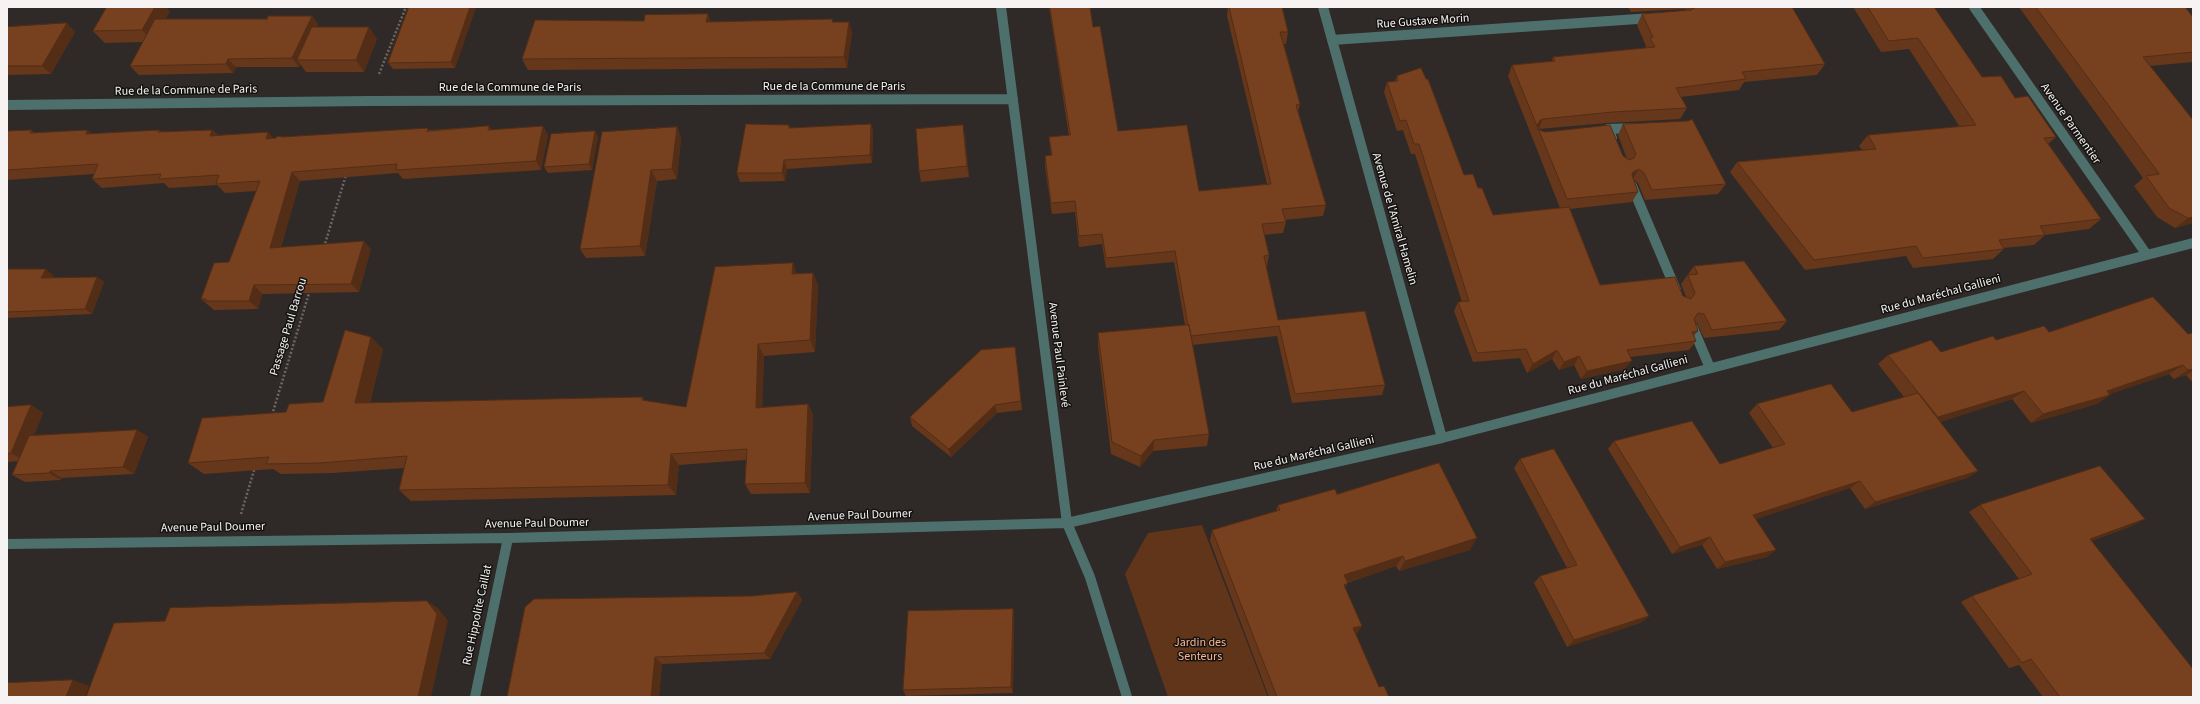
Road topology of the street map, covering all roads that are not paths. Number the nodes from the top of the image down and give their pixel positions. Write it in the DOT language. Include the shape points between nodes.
graph roads {
  1 [pos="1001,7"];
  2 [pos="1323,7"];
  3 [pos="1974,7"];
  4 [pos="1661,17"];
  5 [pos="1332,40"];
  6 [pos="1013,98"];
  7 [pos="7,105"];
  8 [pos="1645,127"];
  9 [pos="1617,150"];
  10 [pos="1632,186"];
  11 [pos="2193,243"];
  12 [pos="2147,255"];
  13 [pos="1682,302"];
  14 [pos="1693,328"];
  15 [pos="1710,368"];
  16 [pos="1442,438"];
  17 [pos="1067,523"];
  18 [pos="508,538"];
  19 [pos="7,544"];
  20 [pos="475,697"];
  21 [pos="1127,697"];
  1 -- 6 [label="street, Avenue Paul Painlevé"];
  2 -- 5 [label="street, Avenue de l'Amiral Hamelin"];
  3 -- 12 [label="street, Avenue Parmentier"];
  4 -- 5 [label="street, Rue Gustave Morin"];
  5 -- 16 [label="street, Avenue de l'Amiral Hamelin"];
  6 -- 7 [label="street, Rue de la Commune de Paris"];
  6 -- 17 [label="street, Avenue Paul Painlevé"];
  8 -- 9 [label="street" via="1604,130"];
  10 -- 13 [label="street"];
  11 -- 12 [label="street, Rue du Maréchal Gallieni"];
  12 -- 15 [label="street, Rue du Maréchal Gallieni"];
  14 -- 15 [label="street"];
  15 -- 16 [label="street, Rue du Maréchal Gallieni"];
  16 -- 17 [label="street, Rue du Maréchal Gallieni"];
  17 -- 18 [label="street, Avenue Paul Doumer"];
  17 -- 21 [label="street, Avenue Paul Painlevé" via="1090,577"];
  18 -- 19 [label="street, Avenue Paul Doumer"];
  18 -- 20 [label="street, Rue Hippolite Caillat"];
}
